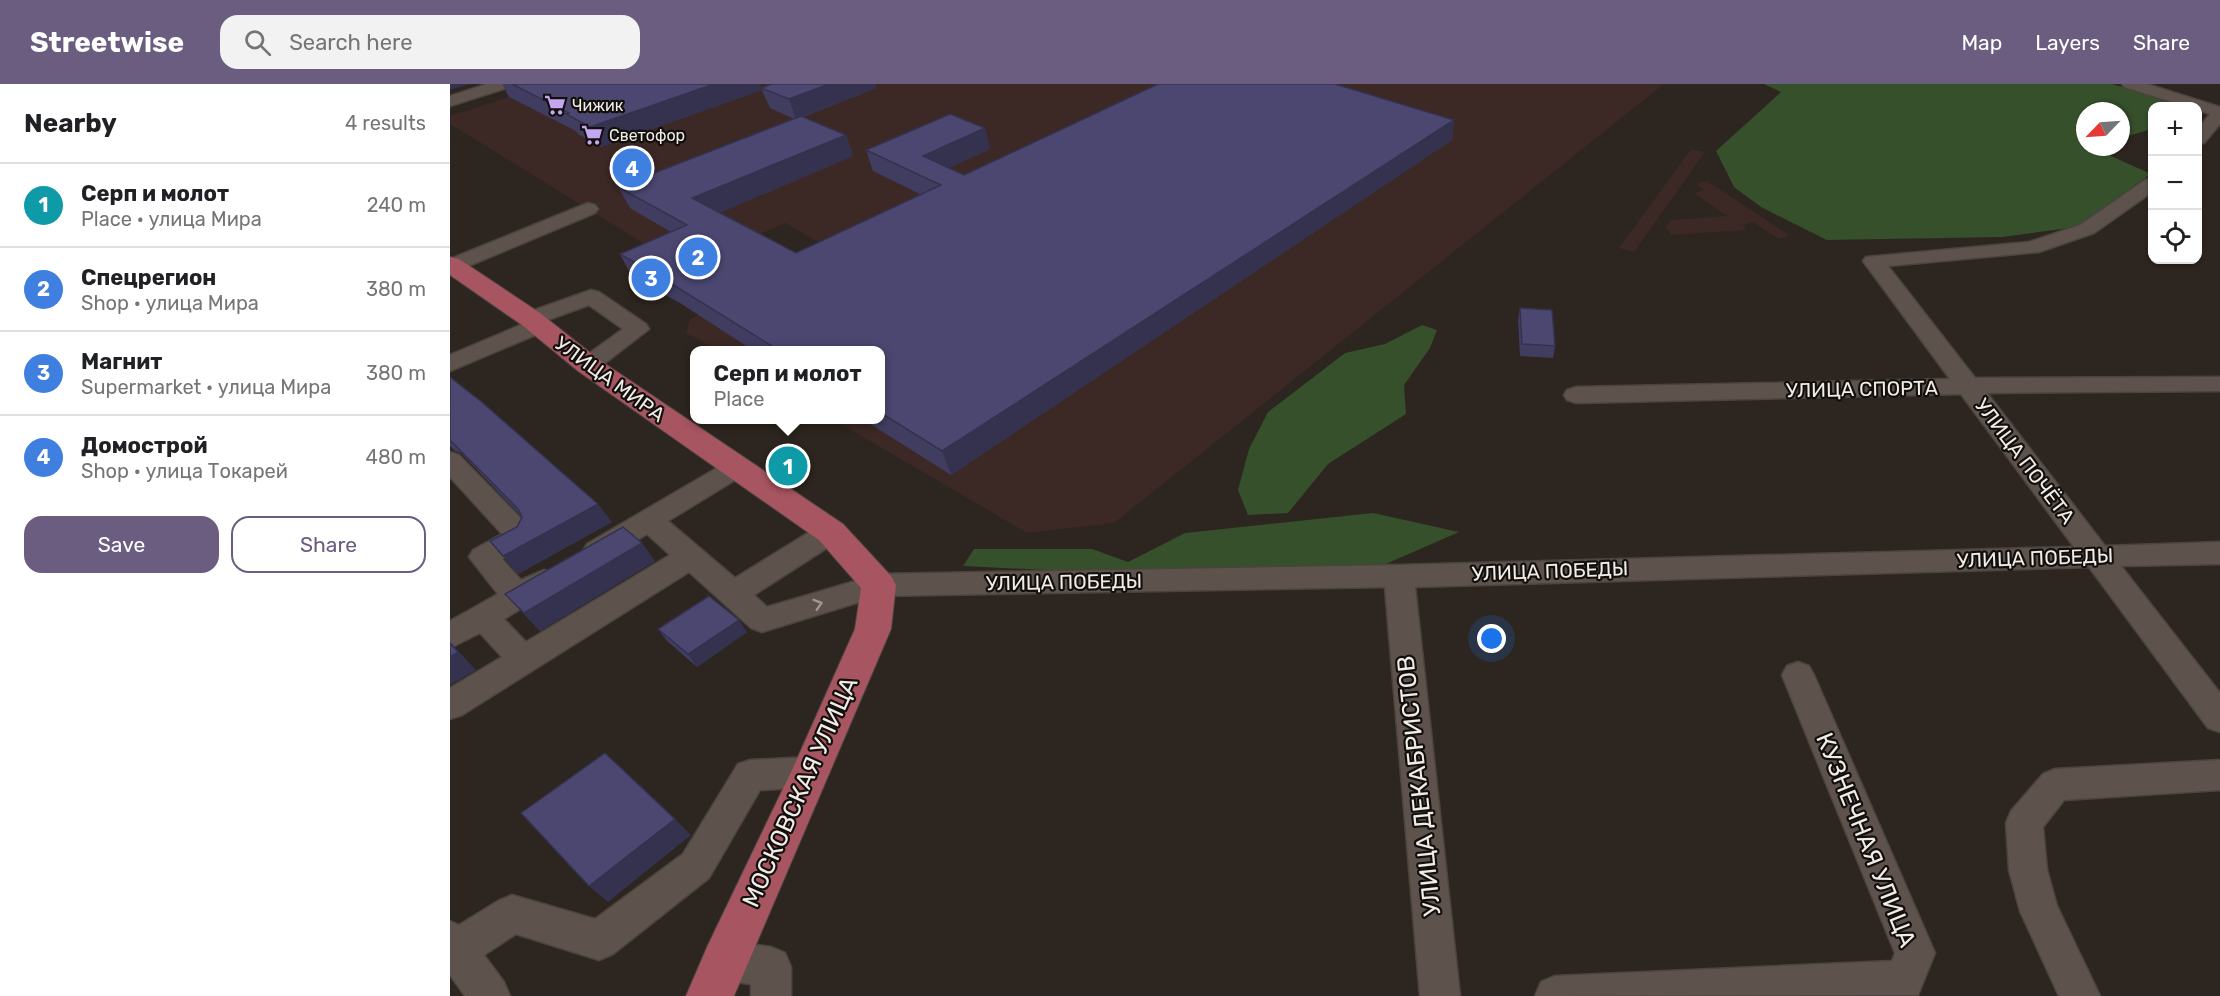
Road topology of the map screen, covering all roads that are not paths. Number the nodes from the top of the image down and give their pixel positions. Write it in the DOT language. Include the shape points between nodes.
graph roads {
  1 [pos="504,84"];
  2 [pos="2130,84"];
  3 [pos="450,101"];
  4 [pos="2220,113"];
  5 [pos="2202,134"];
  6 [pos="2148,187"];
  7 [pos="588,209"];
  8 [pos="453,270"];
  9 [pos="534,322"];
  10 [pos="450,364"];
  11 [pos="588,365"];
  12 [pos="2220,384"];
  13 [pos="1968,386"];
  14 [pos="1576,395"];
  15 [pos="450,461"];
  16 [pos="736,468"];
  17 [pos="649,520"];
  18 [pos="831,532"];
  19 [pos="2220,553"];
  20 [pos="690,556"];
  21 [pos="2097,556"];
  22 [pos="1399,576"];
  23 [pos="879,585"];
  24 [pos="733,594"];
  25 [pos="518,597"];
  26 [pos="483,617"];
  27 [pos="450,636"];
  28 [pos="523,659"];
  29 [pos="1798,675"];
  30 [pos="450,705"];
  31 [pos="2220,718"];
  32 [pos="811,772"];
  33 [pos="2220,775"];
  34 [pos="453,945"];
  35 [pos="717,978"];
  36 [pos="490,996"];
  37 [pos="771,996"];
  38 [pos="1440,996"];
  39 [pos="1555,996"];
  40 [pos="2080,996"];
  1 -- 3 [label="street"];
  2 -- 4 [label="street"];
  4 -- 5 [label="street"];
  6 -- 13 [label="street, УЛИЦА ПОЧЁТА" via="2087,229 2032,248 1873,261"];
  7 -- 8 [label="street"];
  8 -- 9 [label="main road, УЛИЦА МИРА"];
  9 -- 10 [label="street"];
  9 -- 11 [label="main road, УЛИЦА МИРА"];
  9 -- 11 [label="street" via="591,297 638,329"];
  11 -- 16 [label="main road, УЛИЦА МИРА"];
  12 -- 13 [label="street, УЛИЦА СПОРТА"];
  13 -- 14 [label="street, УЛИЦА СПОРТА"];
  13 -- 21 [label="street, УЛИЦА ПОЧЁТА"];
  15 -- 25 [label="street" via="521,536 483,557"];
  16 -- 17 [label="street"];
  16 -- 18 [label="main road, УЛИЦА МИРА"];
  17 -- 20 [label="street"];
  17 -- 25 [label="street"];
  18 -- 23 [label="main road, УЛИЦА МИРА"];
  18 -- 24 [label="street"];
  19 -- 21 [label="street, УЛИЦА ПОБЕДЫ"];
  20 -- 24 [label="street"];
  20 -- 28 [label="street"];
  21 -- 22 [label="street, УЛИЦА ПОБЕДЫ"];
  21 -- 31 [label="street, УЛИЦА ПОЧЁТА"];
  22 -- 23 [label="street, УЛИЦА ПОБЕДЫ"];
  22 -- 38 [label="street, УЛИЦА ДЕКАБРИСТОВ"];
  24 -- 23 [label="street, УЛИЦА ПОБЕДЫ, one-way" via="762,620"];
  23 -- 32 [label="main road, МОСКОВСКАЯ УЛИЦА" via="873,629"];
  25 -- 26 [label="street"];
  26 -- 27 [label="street"];
  26 -- 28 [label="street"];
  28 -- 30 [label="street"];
  29 -- 39 [label="street, КУЗНЕЧНАЯ УЛИЦА" via="1915,953 1904,981"];
  32 -- 34 [label="street" via="750,775 696,866 599,940 512,914"];
  32 -- 35 [label="main road, МОСКОВСКАЯ УЛИЦА"];
  33 -- 40 [label="street" via="2055,785 2024,823 2028,870 2039,911"];
  34 -- 36 [label="street"];
  35 -- 37 [label="street" via="771,967"];
}
